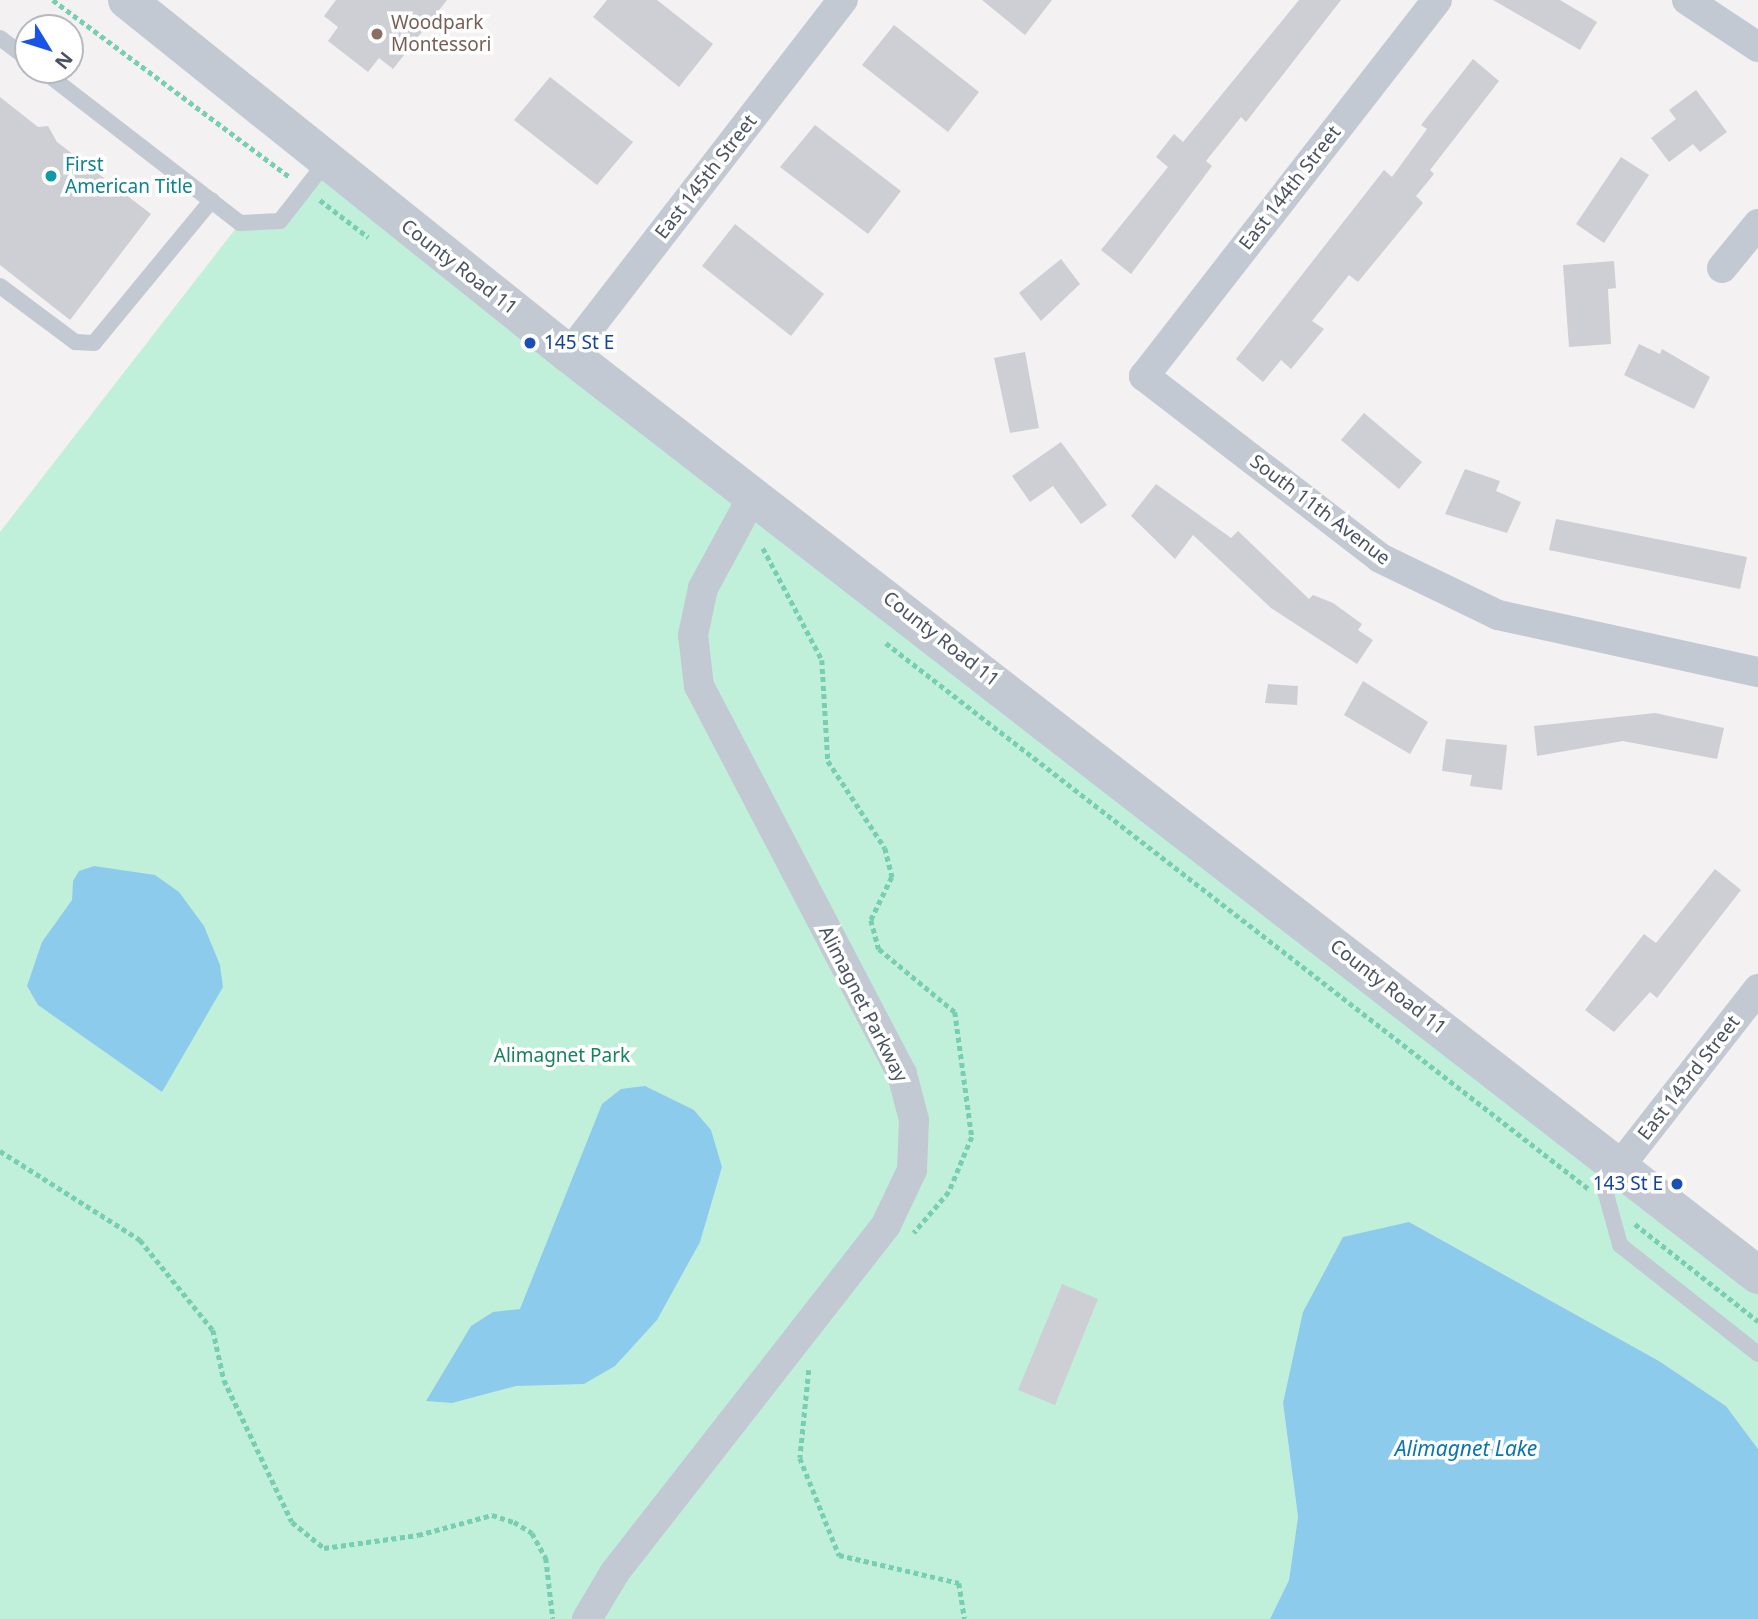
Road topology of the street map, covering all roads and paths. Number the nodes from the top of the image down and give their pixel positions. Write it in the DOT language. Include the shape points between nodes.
graph roads {
  1 [pos="53,0"];
  2 [pos="127,0"];
  3 [pos="843,0"];
  4 [pos="1437,0"];
  5 [pos="1699,3"];
  6 [pos="1758,47"];
  7 [pos="60,84"];
  8 [pos="316,176"];
  9 [pos="212,200"];
  10 [pos="1758,224"];
  11 [pos="371,239"];
  12 [pos="1721,268"];
  13 [pos="0,286"];
  14 [pos="569,354"];
  15 [pos="1144,376"];
  16 [pos="746,509"];
  17 [pos="766,550"];
  18 [pos="777,558"];
  19 [pos="875,635"];
  20 [pos="1758,672"];
  21 [pos="1758,989"];
  22 [pos="0,1151"];
  23 [pos="1613,1185"];
  24 [pos="906,1242"];
  25 [pos="1758,1275"];
  26 [pos="1758,1321"];
  27 [pos="1758,1354"];
  28 [pos="812,1358"];
  29 [pos="554,1619"];
  30 [pos="587,1619"];
  31 [pos="965,1619"];
  1 -- 8 [label="path"];
  2 -- 8 [label="street, County Road 11"];
  3 -- 14 [label="street, East 145th Street"];
  4 -- 15 [label="street, East 144th Street"];
  5 -- 6 [label="street"];
  7 -- 9 [label="lane"];
  8 -- 9 [label="lane" via="280,221 265,226 240,223"];
  8 -- 11 [label="path"];
  8 -- 14 [label="street, County Road 11"];
  9 -- 13 [label="lane" via="94,343 75,342"];
  10 -- 12 [label="street"];
  14 -- 16 [label="street, County Road 11"];
  15 -- 20 [label="street, South 11th Avenue" via="1380,558 1497,615"];
  16 -- 17 [label="path"];
  16 -- 23 [label="street, County Road 11"];
  16 -- 30 [label="street, Alimagnet Parkway" via="703,588 693,635 699,686 902,1074 914,1120 912,1170 886,1225 615,1572"];
  17 -- 18 [label="path"];
  17 -- 24 [label="path" via="822,660 828,761 885,848 892,877 872,920 879,949 955,1012 972,1137 949,1192"];
  19 -- 23 [label="path"];
  21 -- 23 [label="street, East 143rd Street"];
  22 -- 29 [label="path" via="140,1240 213,1330 224,1380 292,1522 324,1548 418,1535 492,1515 514,1522 532,1532 546,1558"];
  23 -- 25 [label="street, County Road 11"];
  23 -- 26 [label="path"];
  23 -- 27 [label="lane" via="1620,1245"];
  28 -- 31 [label="path" via="800,1458 839,1555 959,1583"];
}
